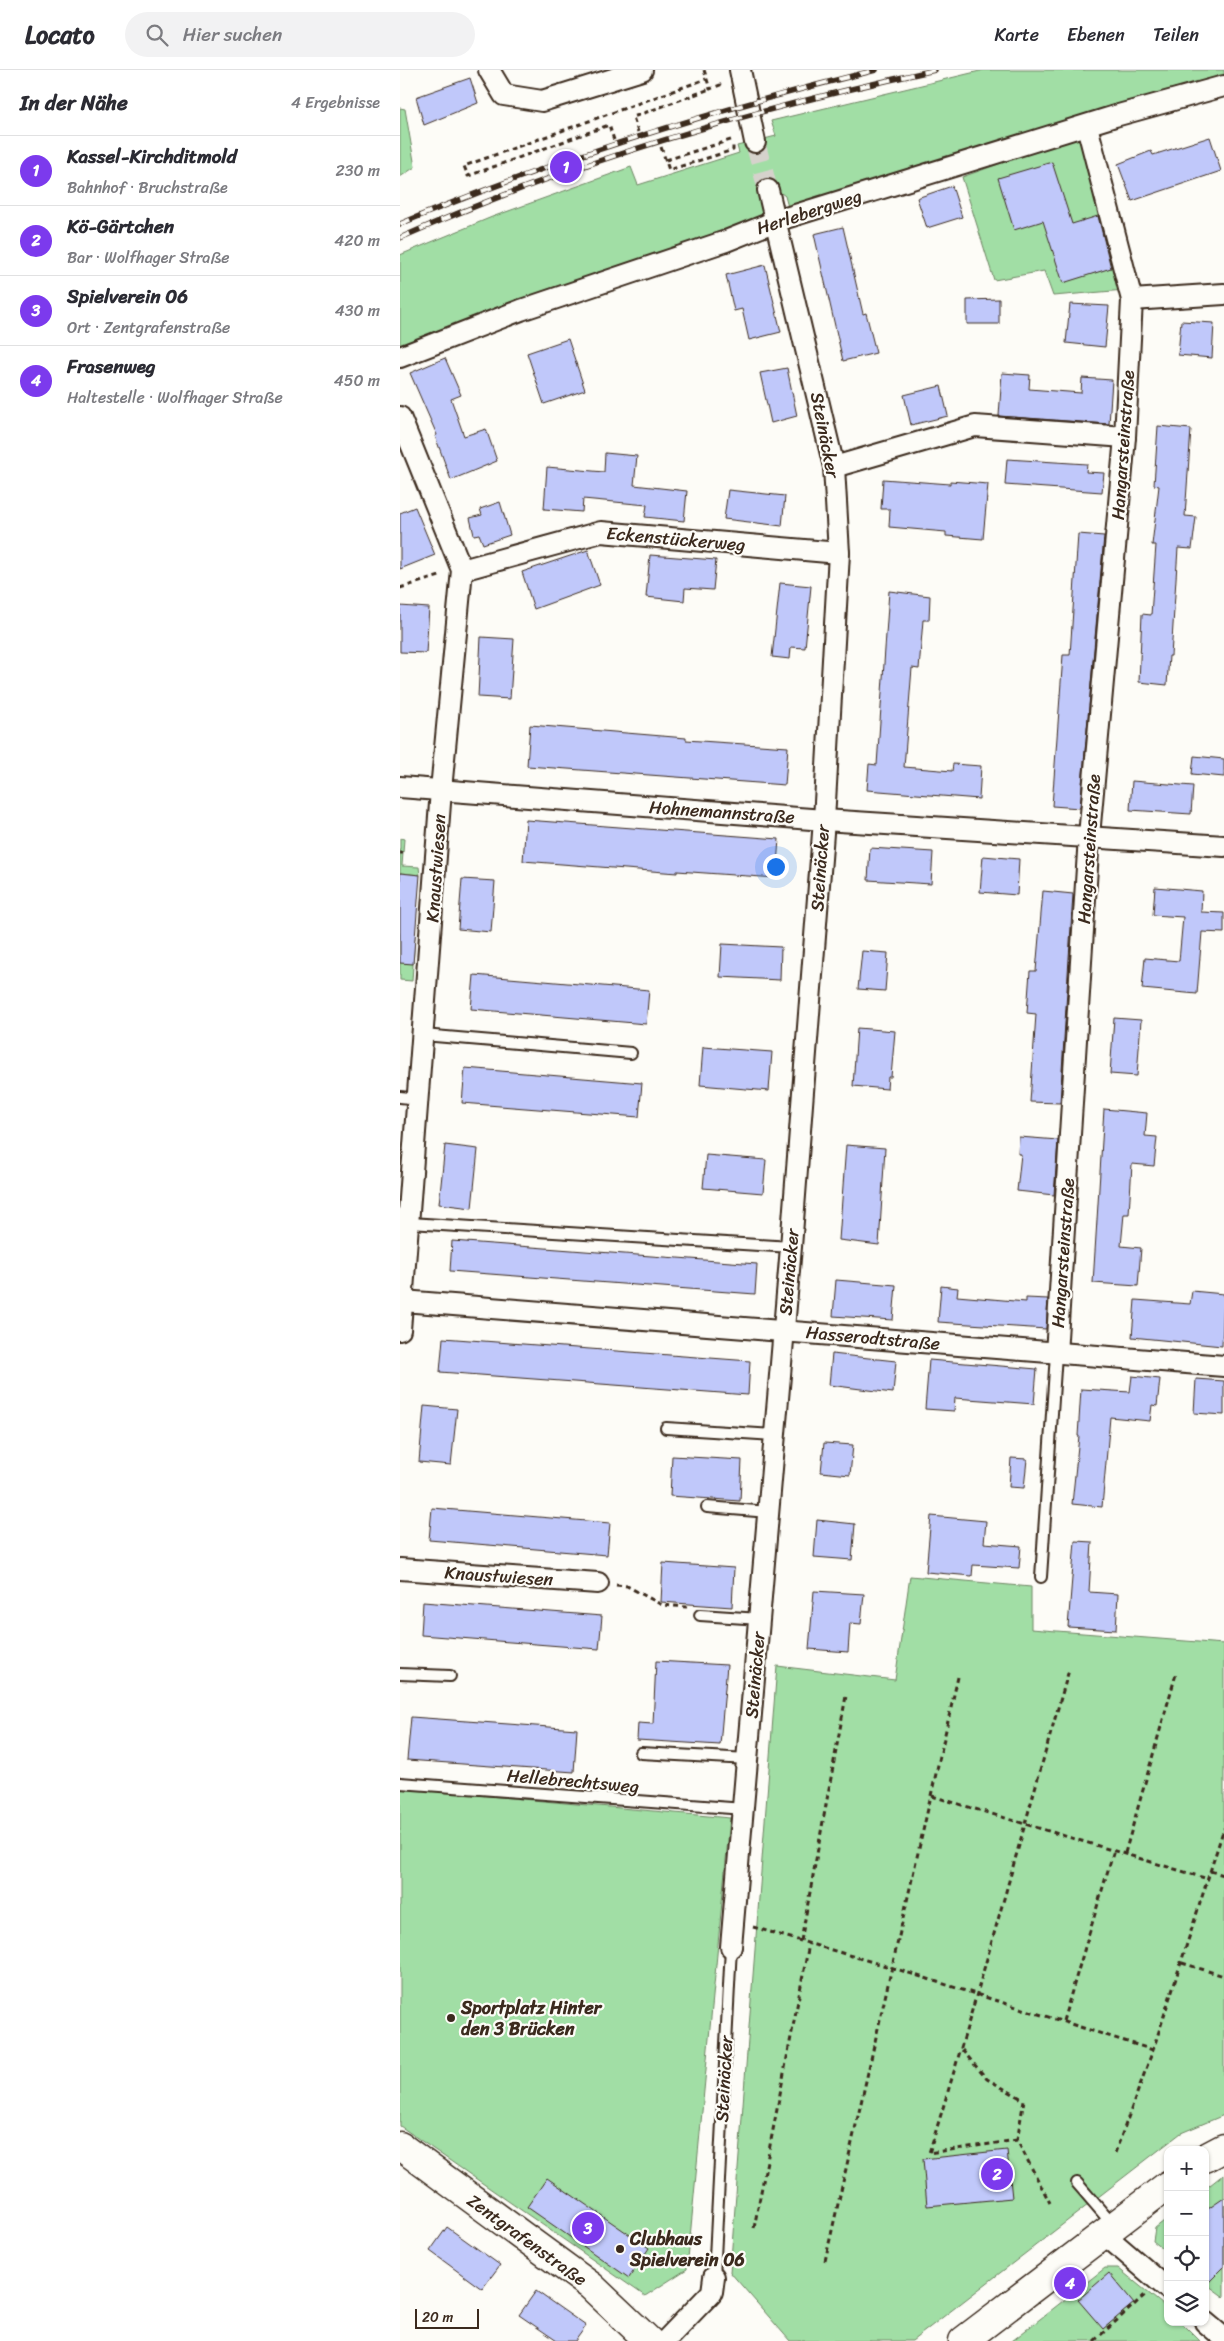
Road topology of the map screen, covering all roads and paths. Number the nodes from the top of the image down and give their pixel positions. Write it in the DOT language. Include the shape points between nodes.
graph roads {
  1 [pos="489,70"];
  2 [pos="642,70"];
  3 [pos="704,70"];
  4 [pos="735,76"];
  5 [pos="706,79"];
  6 [pos="1224,86"];
  7 [pos="710,89"];
  8 [pos="1087,126"];
  9 [pos="638,132"];
  10 [pos="614,140"];
  11 [pos="732,140"];
  12 [pos="725,142"];
  13 [pos="755,142"];
  14 [pos="661,147"];
  15 [pos="666,160"];
  16 [pos="768,190"];
  17 [pos="776,221"];
  18 [pos="1224,294"];
  19 [pos="1132,300"];
  20 [pos="400,357"];
  21 [pos="400,417"];
  22 [pos="1125,438"];
  23 [pos="834,467"];
  24 [pos="839,553"];
  25 [pos="462,570"];
  26 [pos="400,588"];
  27 [pos="400,787"];
  28 [pos="441,790"];
  29 [pos="824,820"];
  30 [pos="1089,836"];
  31 [pos="1224,846"];
  32 [pos="423,1035"];
  33 [pos="631,1053"];
  34 [pos="409,1098"];
  35 [pos="410,1223"];
  36 [pos="791,1247"];
  37 [pos="404,1250"];
  38 [pos="403,1301"];
  39 [pos="400,1330"];
  40 [pos="784,1331"];
  41 [pos="1056,1354"];
  42 [pos="1224,1366"];
  43 [pos="666,1428"];
  44 [pos="775,1435"];
  45 [pos="707,1506"];
  46 [pos="769,1512"];
  47 [pos="400,1569"];
  48 [pos="1041,1578"];
  49 [pos="598,1583"];
  50 [pos="662,1605"];
  51 [pos="700,1615"];
  52 [pos="760,1619"];
  53 [pos="1069,1670"];
  54 [pos="400,1674"];
  55 [pos="1176,1674"];
  56 [pos="450,1676"];
  57 [pos="958,1677"];
  58 [pos="846,1696"];
  59 [pos="641,1753"];
  60 [pos="748,1759"];
  61 [pos="400,1783"];
  62 [pos="932,1796"];
  63 [pos="744,1809"];
  64 [pos="1024,1824"];
  65 [pos="1224,1828"];
  66 [pos="1114,1850"];
  67 [pos="1125,1853"];
  68 [pos="1210,1871"];
  69 [pos="1224,1875"];
  70 [pos="1208,1879"];
  71 [pos="733,1922"];
  72 [pos="801,1941"];
  73 [pos="809,1944"];
  74 [pos="731,1947"];
  75 [pos="1182,1964"];
  76 [pos="893,1968"];
  77 [pos="1224,1976"];
  78 [pos="976,1994"];
  79 [pos="1063,2022"];
  80 [pos="962,2050"];
  81 [pos="1153,2050"];
  82 [pos="1017,2140"];
  83 [pos="400,2146"];
  84 [pos="1224,2148"];
  85 [pos="1115,2153"];
  86 [pos="1209,2156"];
  87 [pos="1078,2183"];
  88 [pos="1164,2189"];
  89 [pos="1050,2203"];
  90 [pos="754,2228"];
  91 [pos="1110,2231"];
  92 [pos="824,2261"];
  93 [pos="714,2278"];
  94 [pos="1164,2286"];
  95 [pos="1209,2325"];
  96 [pos="1224,2338"];
  97 [pos="649,2341"];
  98 [pos="665,2341"];
  99 [pos="963,2341"];
  100 [pos="1094,2341"];
  1 -- 2 [label="street" via="504,95 542,101"];
  3 -- 5 [label="path"];
  4 -- 7 [label="path"];
  4 -- 13 [label="street"];
  5 -- 7 [label="path"];
  5 -- 10 [label="path" via="464,166 468,176 609,125"];
  6 -- 8 [label="street, Herlebergweg"];
  7 -- 9 [label="path" via="633,117"];
  8 -- 17 [label="street, Herlebergweg"];
  8 -- 19 [label="street, Hangarsteinstraße"];
  11 -- 15 [label="path" via="733,150 669,170"];
  12 -- 15 [label="path"];
  14 -- 15 [label="path"];
  16 -- 17 [label="street, Steinäcker"];
  17 -- 20 [label="street, Herlebergweg" via="521,310"];
  17 -- 23 [label="street, Steinäcker"];
  18 -- 19 [label="street"];
  19 -- 22 [label="street, Hangarsteinstraße"];
  21 -- 25 [label="street, Knaustwiesen"];
  22 -- 23 [label="street" via="975,426"];
  22 -- 30 [label="street, Hangarsteinstraße"];
  23 -- 24 [label="street, Steinäcker"];
  24 -- 25 [label="street, Eckenstückerweg" via="601,532"];
  24 -- 29 [label="street, Steinäcker"];
  25 -- 26 [label="path"];
  25 -- 28 [label="street, Knaustwiesen"];
  27 -- 28 [label="street, Hohnemannstraße"];
  28 -- 29 [label="street, Hohnemannstraße"];
  28 -- 32 [label="street, Knaustwiesen"];
  29 -- 30 [label="street, Hohnemannstraße"];
  29 -- 36 [label="street, Steinäcker"];
  30 -- 31 [label="street, Hohnemannstraße"];
  30 -- 41 [label="street, Hangarsteinstraße"];
  32 -- 33 [label="lane"];
  32 -- 34 [label="street, Knaustwiesen"];
  34 -- 35 [label="street, Knaustwiesen"];
  35 -- 36 [label="lane"];
  35 -- 37 [label="street, Knaustwiesen"];
  36 -- 40 [label="street, Steinäcker"];
  37 -- 38 [label="street, Knaustwiesen"];
  38 -- 39 [label="street, Knaustwiesen"];
  38 -- 40 [label="street, Hasserodtstraße"];
  40 -- 41 [label="street, Hasserodtstraße"];
  40 -- 44 [label="street, Steinäcker"];
  41 -- 42 [label="street, Hasserodtstraße"];
  41 -- 48 [label="lane, Hangarsteinstraße"];
  43 -- 44 [label="lane"];
  44 -- 46 [label="street, Steinäcker"];
  45 -- 46 [label="lane"];
  46 -- 52 [label="street, Steinäcker"];
  47 -- 49 [label="street, Knaustwiesen"];
  49 -- 50 [label="path" via="626,1586"];
  51 -- 52 [label="lane"];
  52 -- 60 [label="street, Steinäcker"];
  53 -- 64 [label="path"];
  54 -- 56 [label="lane"];
  55 -- 67 [label="path"];
  57 -- 62 [label="path"];
  58 -- 72 [label="path"];
  59 -- 60 [label="lane"];
  60 -- 63 [label="street, Steinäcker"];
  61 -- 63 [label="lane, Hellebrechtsweg"];
  62 -- 64 [label="path"];
  62 -- 76 [label="path"];
  63 -- 71 [label="street, Steinäcker"];
  64 -- 66 [label="path"];
  64 -- 78 [label="path"];
  65 -- 68 [label="path"];
  66 -- 67 [label="path"];
  66 -- 79 [label="path"];
  67 -- 70 [label="path"];
  68 -- 69 [label="path"];
  68 -- 70 [label="path"];
  70 -- 75 [label="path"];
  71 -- 72 [label="path"];
  71 -- 74 [label="street, Steinäcker"];
  72 -- 73 [label="path"];
  73 -- 76 [label="path"];
  73 -- 90 [label="path"];
  74 -- 93 [label="lane, Steinäcker"];
  75 -- 77 [label="path"];
  75 -- 81 [label="path"];
  76 -- 78 [label="path"];
  76 -- 92 [label="path"];
  78 -- 79 [label="path"];
  78 -- 80 [label="path"];
  79 -- 81 [label="path"];
  80 -- 82 [label="path" via="987,2079 1024,2100"];
  80 -- 82 [label="path" via="929,2153"];
  81 -- 85 [label="path"];
  82 -- 89 [label="path"];
  83 -- 97 [label="street, Zentgrafenstraße" via="591,2286"];
  84 -- 86 [label="street"];
  87 -- 91 [label="lane"];
  88 -- 91 [label="street"];
  91 -- 94 [label="street"];
  91 -- 99 [label="street"];
  93 -- 98 [label="street, Steinäcker" via="712,2292"];
  94 -- 100 [label="path"];
  95 -- 96 [label="street"];
}
